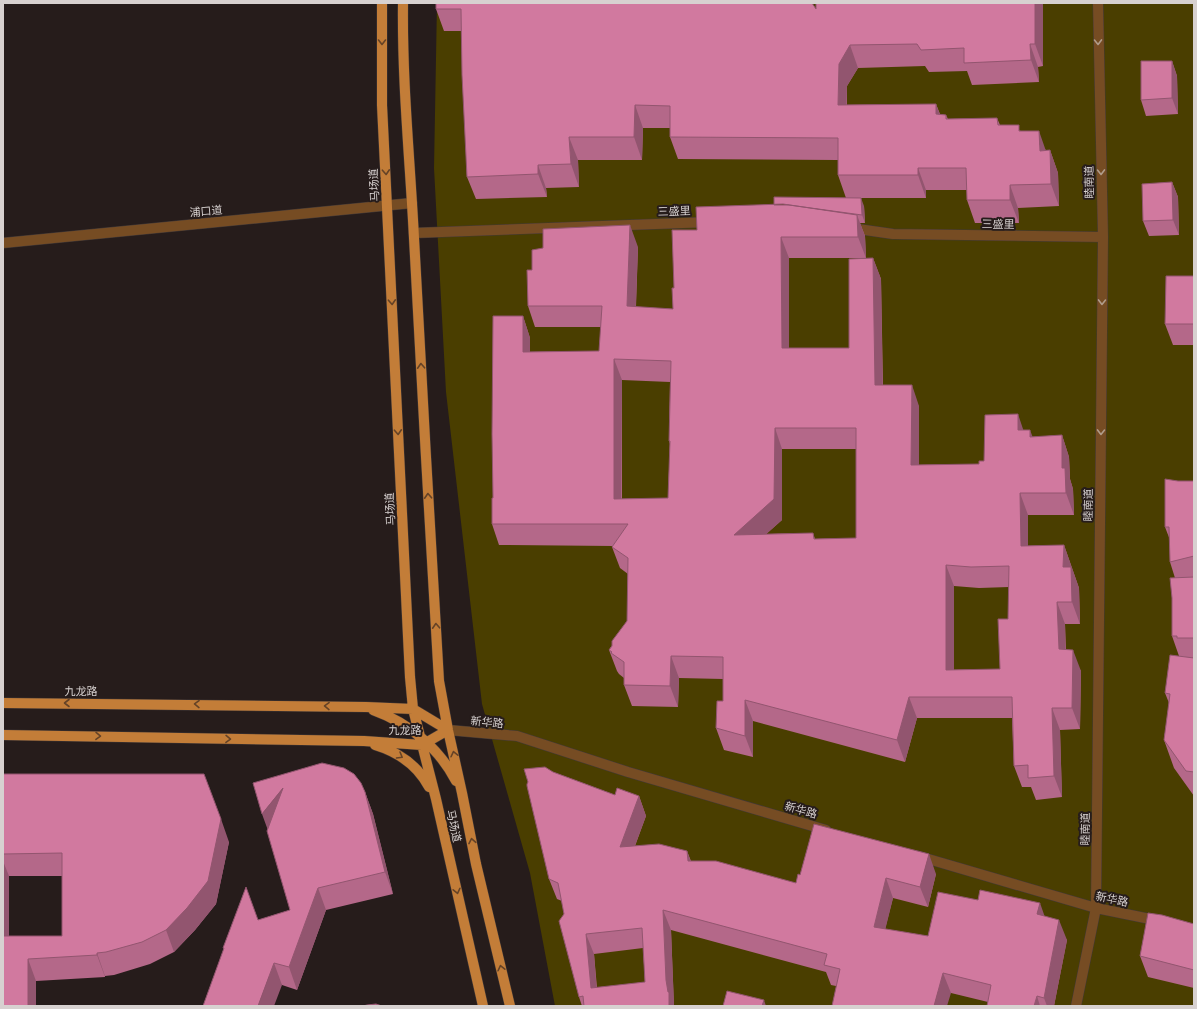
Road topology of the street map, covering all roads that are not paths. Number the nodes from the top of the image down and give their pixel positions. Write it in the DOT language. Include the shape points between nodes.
graph roads {
  1 [pos="382,3"];
  2 [pos="403,3"];
  3 [pos="1098,3"];
  4 [pos="412,204"];
  5 [pos="388,206"];
  6 [pos="720,221"];
  7 [pos="838,226"];
  8 [pos="414,233"];
  9 [pos="1102,237"];
  10 [pos="3,243"];
  11 [pos="3,703"];
  12 [pos="366,707"];
  13 [pos="414,709"];
  14 [pos="448,730"];
  15 [pos="3,735"];
  16 [pos="364,741"];
  17 [pos="423,741"];
  18 [pos="462,792"];
  19 [pos="436,799"];
  20 [pos="835,832"];
  21 [pos="912,854"];
  22 [pos="1096,908"];
  23 [pos="1171,923"];
  24 [pos="483,1006"];
  25 [pos="510,1006"];
  26 [pos="1076,1006"];
  1 -- 5 [label="main road, 马场道, one-way" via="382,105"];
  2 -- 4 [label="main road, 马场道" via="405,98"];
  3 -- 9 [label="street, 睦南道, one-way"];
  4 -- 5 [label="street, 浦口道"];
  4 -- 8 [label="main road, 马场道"];
  5 -- 10 [label="street, 浦口道"];
  5 -- 13 [label="main road, 马场道, one-way" via="410,677"];
  6 -- 8 [label="street, 三盛里"];
  7 -- 9 [label="street, 三盛里" via="893,234"];
  14 -- 8 [label="main road, 马场道, one-way" via="439,681"];
  9 -- 22 [label="street, 睦南道, one-way"];
  12 -- 11 [label="main road, 九龙路, one-way"];
  12 -- 13 [label="main road, 九龙路"];
  12 -- 17 [label="main road" via="393,719"];
  13 -- 14 [label="main road, 九龙路"];
  13 -- 17 [label="main road, 马场道"];
  14 -- 17 [label="main road, 九龙路"];
  18 -- 14 [label="main road, 马场道, one-way"];
  14 -- 20 [label="street, 新华路" via="518,736 636,774"];
  15 -- 16 [label="main road, 九龙路, one-way"];
  16 -- 17 [label="main road, 九龙路"];
  16 -- 19 [label="main road, one-way" via="381,746 414,766"];
  17 -- 18 [label="main road" via="448,766"];
  17 -- 19 [label="main road, 马场道"];
  25 -- 18 [label="main road, 马场道, one-way" via="476,864"];
  19 -- 24 [label="main road, 马场道, one-way"];
  21 -- 22 [label="street, 新华路"];
  22 -- 23 [label="street, 新华路"];
  22 -- 26 [label="street, 睦南道"];
}
